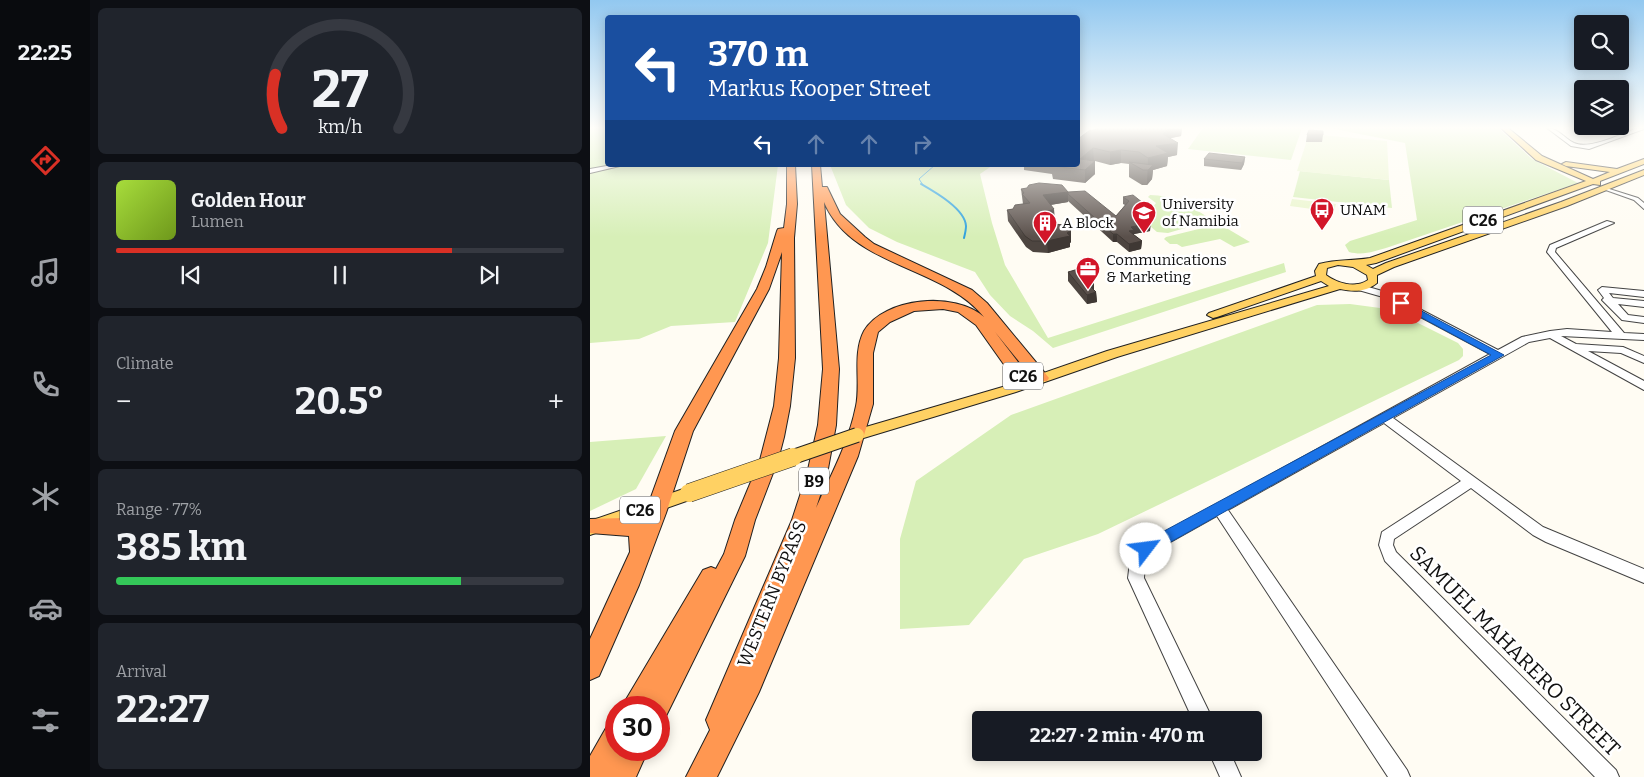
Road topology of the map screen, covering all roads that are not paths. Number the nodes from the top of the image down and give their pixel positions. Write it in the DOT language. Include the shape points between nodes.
graph roads {
  1 [pos="1542,164"];
  2 [pos="1551,164"];
  3 [pos="1569,164"];
  4 [pos="1635,164"];
  5 [pos="611,167"];
  6 [pos="791,167"];
  7 [pos="817,167"];
  8 [pos="818,167"];
  9 [pos="1619,170"];
  10 [pos="590,171"];
  11 [pos="1644,172"];
  12 [pos="1591,182"];
  13 [pos="1609,188"];
  14 [pos="792,204"];
  15 [pos="1644,207"];
  16 [pos="1610,223"];
  17 [pos="1351,264"];
  18 [pos="1370,275"];
  19 [pos="1331,282"];
  20 [pos="1356,287"];
  21 [pos="1644,294"];
  22 [pos="1386,295"];
  23 [pos="1590,299"];
  24 [pos="1610,301"];
  25 [pos="1644,304"];
  26 [pos="1644,320"];
  27 [pos="1550,334"];
  28 [pos="1621,336"];
  29 [pos="1644,338"];
  30 [pos="1573,346"];
  31 [pos="1498,355"];
  32 [pos="1644,360"];
  33 [pos="1032,377"];
  34 [pos="1644,386"];
  35 [pos="1386,418"];
  36 [pos="857,435"];
  37 [pos="1470,482"];
  38 [pos="658,504"];
  39 [pos="1220,509"];
  40 [pos="745,520"];
  41 [pos="592,527"];
  42 [pos="640,556"];
  43 [pos="1644,576"];
  44 [pos="590,666"];
  45 [pos="641,696"];
  46 [pos="661,696"];
  47 [pos="1199,711"];
  48 [pos="605,758"];
  49 [pos="628,761"];
  50 [pos="1223,761"];
  51 [pos="594,777"];
  52 [pos="620,777"];
  53 [pos="696,777"];
  54 [pos="701,777"];
  55 [pos="1231,777"];
  56 [pos="1400,777"];
  57 [pos="1609,777"];
  1 -- 12 [label="main road"];
  2 -- 12 [label="main road"];
  3 -- 9 [label="main road"];
  4 -- 9 [label="main road, C26"];
  5 -- 10 [label="street"];
  6 -- 14 [label="highway"];
  7 -- 53 [label="highway, WESTERN BYPASS / B9" via="831,369 827,425 817,474 796,537"];
  8 -- 33 [label="highway" via="829,206 844,226 870,246 967,293 982,306"];
  9 -- 12 [label="main road, C26"];
  11 -- 13 [label="main road, C26"];
  12 -- 13 [label="main road"];
  12 -- 17 [label="main road, C26" via="1372,261"];
  13 -- 15 [label="street" via="1636,199"];
  13 -- 18 [label="main road, C26" via="1390,265"];
  14 -- 38 [label="highway" via="763,289 684,431"];
  14 -- 40 [label="highway" via="783,398 769,460"];
  16 -- 23 [label="street" via="1551,249"];
  17 -- 18 [label="main road, C26"];
  17 -- 19 [label="main road, C26" via="1327,264 1321,268 1320,274"];
  18 -- 20 [label="main road, C26"];
  18 -- 22 [label="street"];
  19 -- 20 [label="main road"];
  19 -- 33 [label="main road, C26"];
  19 -- 33 [label="main road, C26" via="1190,323"];
  20 -- 22 [label="street"];
  21 -- 24 [label="street" via="1602,290"];
  22 -- 31 [label="street"];
  23 -- 24 [label="street"];
  23 -- 28 [label="street"];
  24 -- 25 [label="street"];
  24 -- 26 [label="street" via="1624,317"];
  27 -- 28 [label="street" via="1576,332"];
  27 -- 30 [label="street"];
  27 -- 31 [label="street" via="1526,339"];
  28 -- 29 [label="street"];
  30 -- 32 [label="street" via="1623,350"];
  30 -- 34 [label="street"];
  31 -- 35 [label="street"];
  33 -- 36 [label="main road, C26"];
  33 -- 36 [label="highway" via="967,310 940,304 900,311 881,322 868,339 866,397"];
  35 -- 37 [label="street"];
  35 -- 39 [label="street"];
  36 -- 38 [label="main road, C26, bridge"];
  36 -- 54 [label="highway" via="750,683"];
  37 -- 43 [label="street" via="1551,538"];
  37 -- 57 [label="street, SAMUEL MAHARERO STREET" via="1387,536 1390,556"];
  38 -- 41 [label="main road, C26"];
  38 -- 42 [label="highway"];
  39 -- 47 [label="street" via="1146,549 1135,566 1140,588"];
  39 -- 56 [label="street"];
  40 -- 45 [label="highway"];
  40 -- 46 [label="highway" via="734,556"];
  41 -- 42 [label="highway" via="636,529 640,538"];
  42 -- 44 [label="highway"];
  48 -- 51 [label="highway"];
  49 -- 52 [label="highway"];
  50 -- 55 [label="street"];
}
